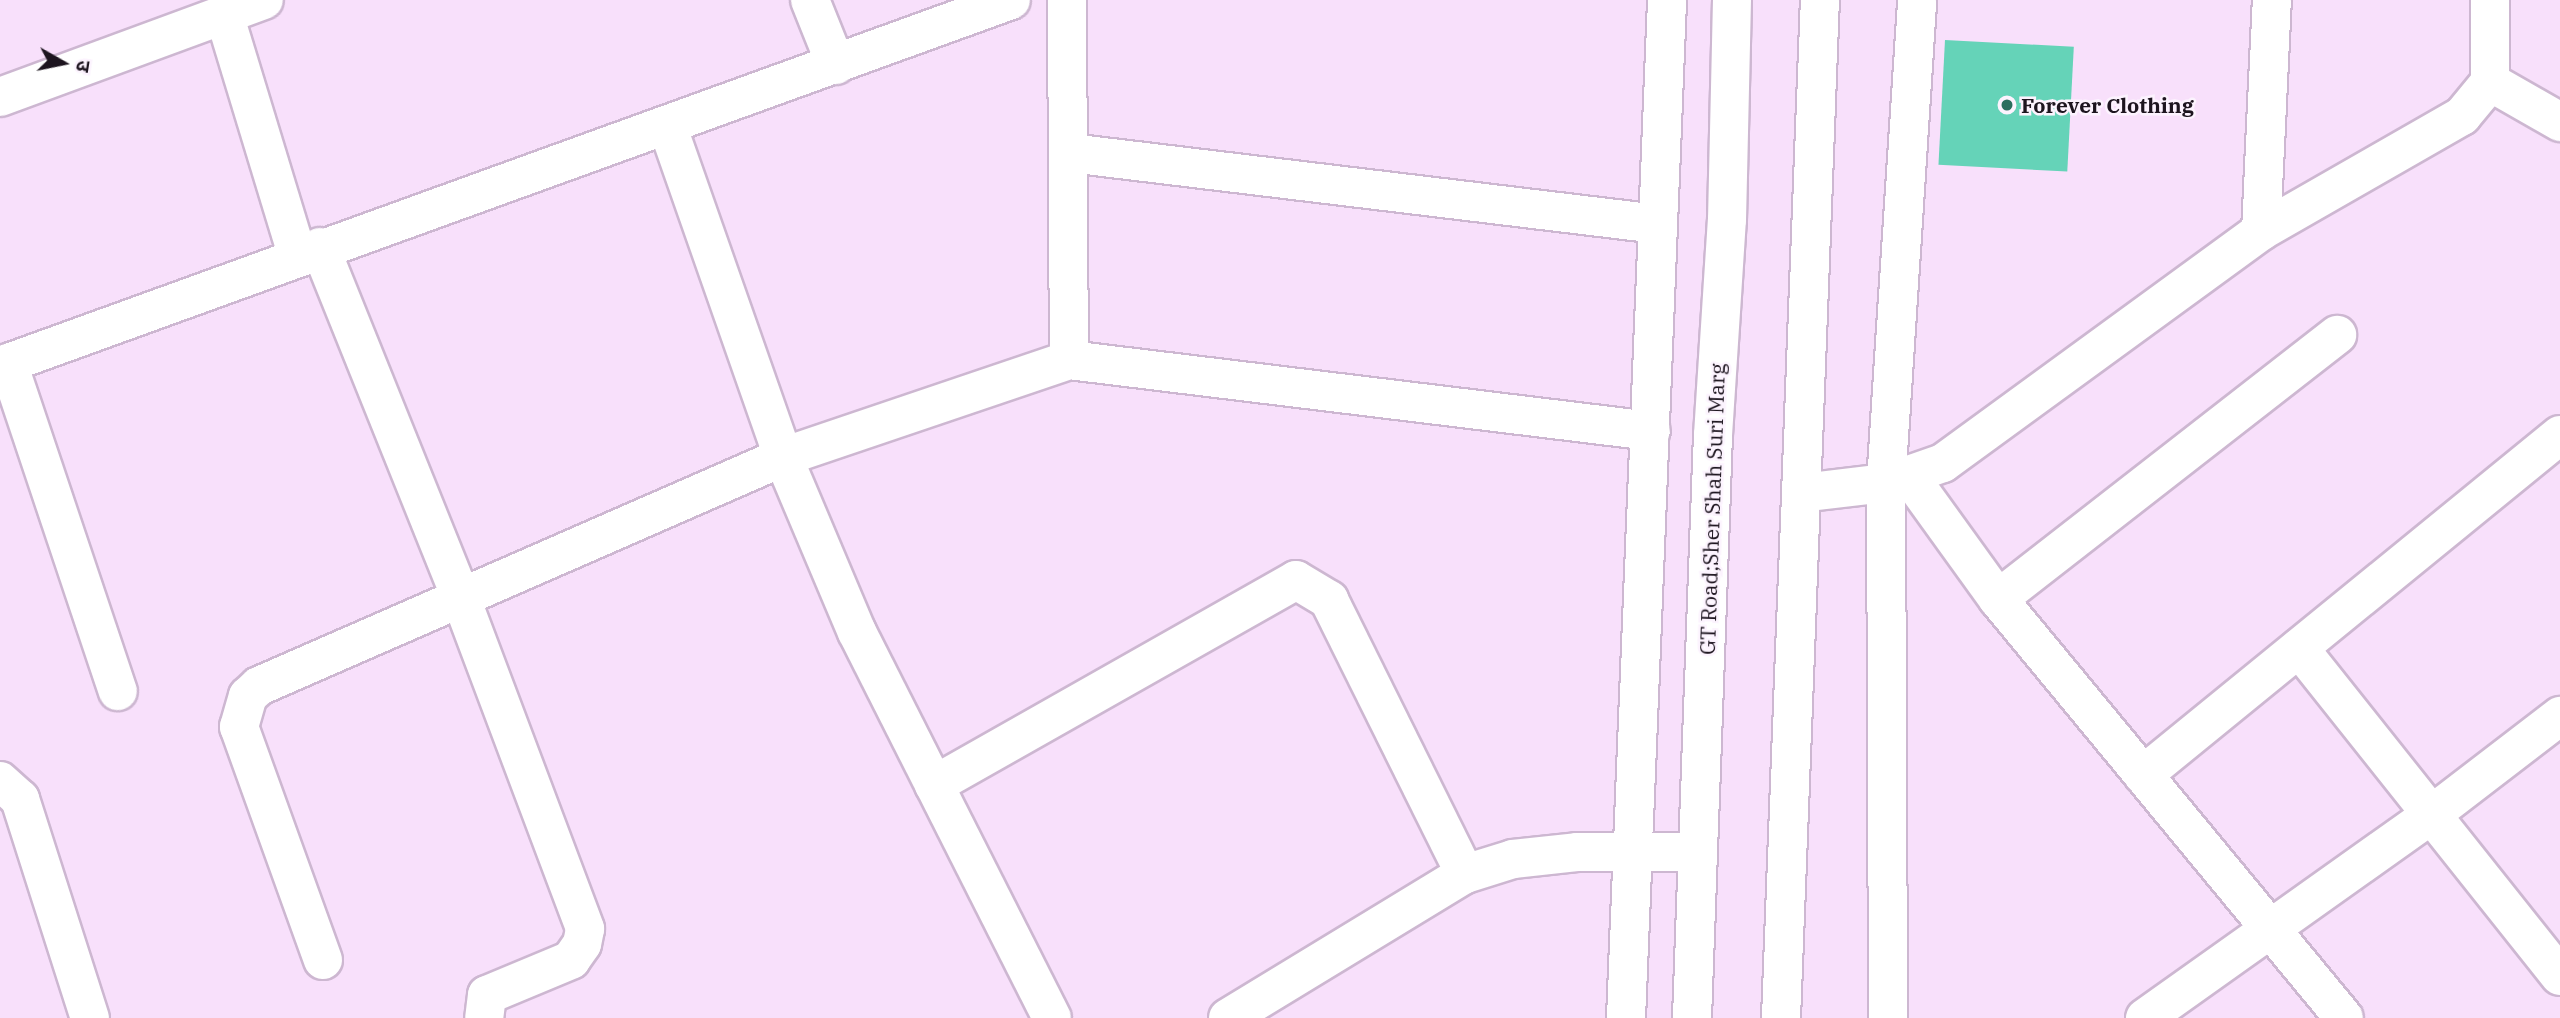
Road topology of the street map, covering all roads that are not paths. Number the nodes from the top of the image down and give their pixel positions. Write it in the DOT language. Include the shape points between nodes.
graph roads {
  1 [pos="264,0"];
  2 [pos="810,0"];
  3 [pos="1011,0"];
  4 [pos="1067,0"];
  5 [pos="1667,0"];
  6 [pos="1731,0"];
  7 [pos="1820,0"];
  8 [pos="1917,0"];
  9 [pos="2272,0"];
  10 [pos="2490,0"];
  11 [pos="224,15"];
  12 [pos="836,65"];
  13 [pos="2490,82"];
  14 [pos="0,97"];
  15 [pos="2560,122"];
  16 [pos="667,125"];
  17 [pos="1070,153"];
  18 [pos="1658,224"];
  19 [pos="2260,231"];
  20 [pos="308,251"];
  21 [pos="2337,335"];
  22 [pos="1069,360"];
  23 [pos="4,365"];
  24 [pos="1651,431"];
  25 [pos="2560,435"];
  26 [pos="783,457"];
  27 [pos="1898,480"];
  28 [pos="1801,493"];
  29 [pos="1998,599"];
  30 [pos="462,601"];
  31 [pos="2299,648"];
  32 [pos="118,691"];
  33 [pos="2560,716"];
  34 [pos="2143,775"];
  35 [pos="0,780"];
  36 [pos="934,785"];
  37 [pos="2431,815"];
  38 [pos="1632,848"];
  39 [pos="1698,852"];
  40 [pos="1465,874"];
  41 [pos="2271,929"];
  42 [pos="323,960"];
  43 [pos="2560,976"];
  44 [pos="2156,1015"];
  45 [pos="90,1018"];
  46 [pos="484,1018"];
  47 [pos="1052,1018"];
  48 [pos="1228,1018"];
  49 [pos="1626,1018"];
  50 [pos="1692,1018"];
  51 [pos="1781,1018"];
  52 [pos="1888,1018"];
  53 [pos="2344,1018"];
  1 -- 11 [label="street"];
  2 -- 12 [label="street"];
  3 -- 12 [label="street"];
  4 -- 17 [label="street"];
  5 -- 18 [label="street"];
  6 -- 39 [label="street, GT Road;Sher Shah Suri Marg" via="1727,220 1713,435"];
  7 -- 28 [label="street"];
  8 -- 27 [label="street"];
  9 -- 19 [label="street"];
  10 -- 13 [label="street"];
  11 -- 14 [label="street"];
  11 -- 20 [label="street"];
  12 -- 16 [label="street"];
  13 -- 15 [label="street"];
  13 -- 19 [label="street" via="2462,116"];
  16 -- 20 [label="street"];
  16 -- 26 [label="street"];
  17 -- 18 [label="street"];
  17 -- 22 [label="street"];
  18 -- 24 [label="street"];
  19 -- 27 [label="street" via="1960,452"];
  20 -- 23 [label="street"];
  20 -- 30 [label="street"];
  21 -- 29 [label="street"];
  22 -- 24 [label="street"];
  22 -- 26 [label="street"];
  23 -- 32 [label="street"];
  24 -- 38 [label="street"];
  25 -- 31 [label="street"];
  26 -- 30 [label="street"];
  26 -- 36 [label="street" via="858,632"];
  27 -- 28 [label="street"];
  27 -- 29 [label="street"];
  27 -- 52 [label="street"];
  28 -- 51 [label="street"];
  29 -- 34 [label="street"];
  30 -- 42 [label="street" via="259,686 241,711 239,727"];
  30 -- 46 [label="street" via="585,929 571,960 487,995"];
  31 -- 34 [label="street"];
  31 -- 37 [label="street"];
  33 -- 37 [label="street"];
  34 -- 41 [label="street"];
  35 -- 45 [label="street" via="20,799"];
  36 -- 40 [label="street" via="1296,580 1329,600"];
  36 -- 47 [label="street"];
  37 -- 41 [label="street"];
  37 -- 43 [label="street"];
  38 -- 39 [label="street"];
  38 -- 40 [label="street" via="1513,859"];
  38 -- 49 [label="street"];
  39 -- 50 [label="street, GT Road;Sher Shah Suri Marg"];
  40 -- 48 [label="street"];
  41 -- 44 [label="street"];
  41 -- 53 [label="street"];
}
